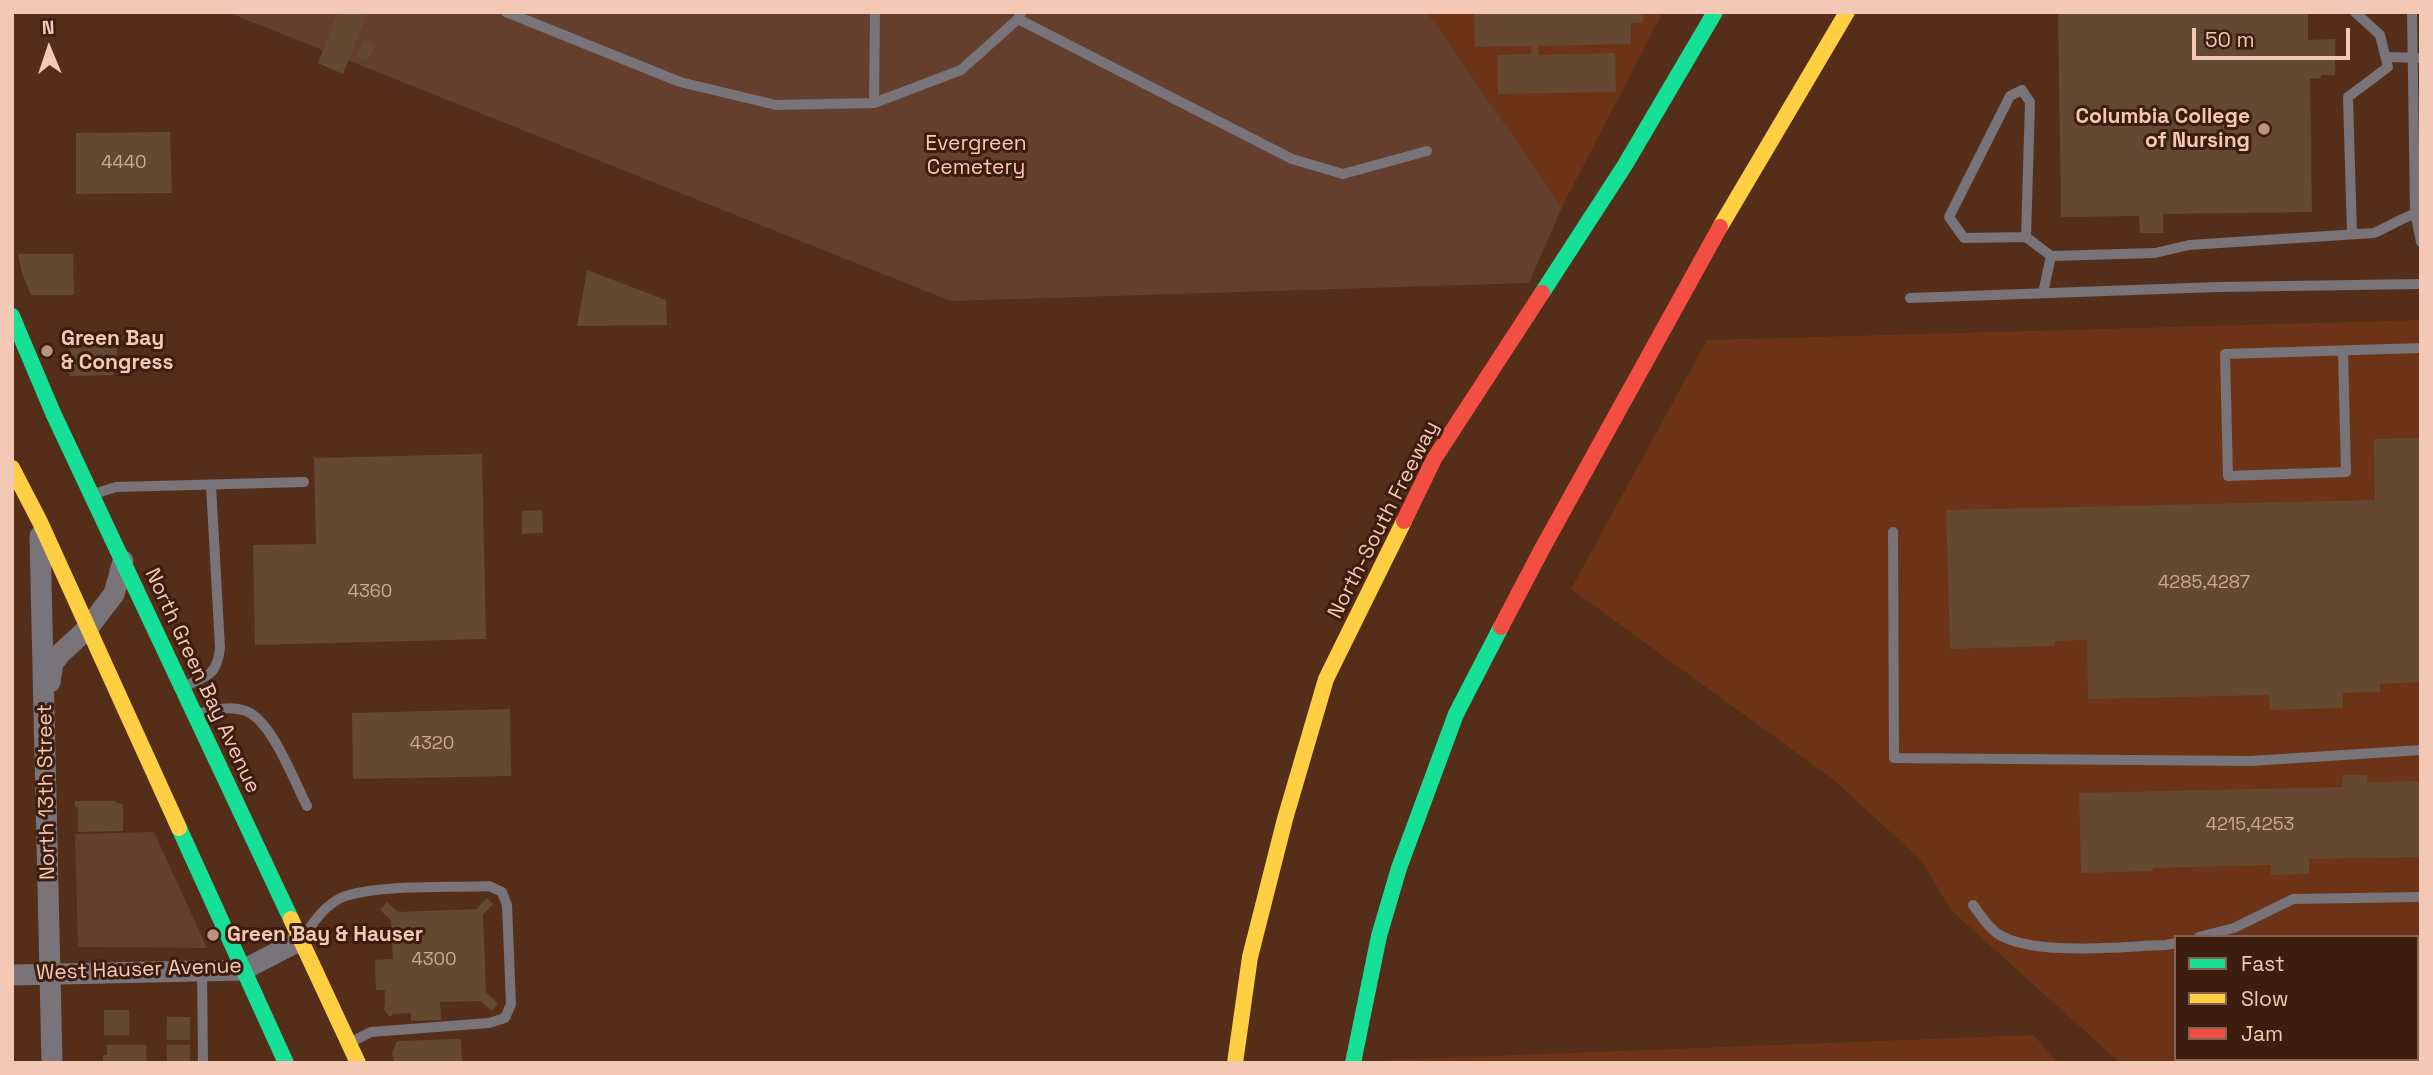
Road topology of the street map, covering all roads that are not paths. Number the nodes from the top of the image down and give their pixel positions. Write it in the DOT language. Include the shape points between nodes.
graph roads {
  1 [pos="506,12"];
  2 [pos="875,12"];
  3 [pos="1715,12"];
  4 [pos="1847,12"];
  5 [pos="2355,12"];
  6 [pos="2412,12"];
  7 [pos="1020,15"];
  8 [pos="2386,57"];
  9 [pos="2417,58"];
  10 [pos="874,103"];
  11 [pos="1427,150"];
  12 [pos="2418,212"];
  13 [pos="2353,234"];
  14 [pos="2026,237"];
  15 [pos="2421,242"];
  16 [pos="2051,256"];
  17 [pos="2421,284"];
  18 [pos="2043,293"];
  19 [pos="1910,298"];
  20 [pos="12,316"];
  21 [pos="2421,348"];
  22 [pos="2343,351"];
  23 [pos="12,468"];
  24 [pos="304,482"];
  25 [pos="211,485"];
  26 [pos="92,495"];
  27 [pos="40,522"];
  28 [pos="1893,532"];
  29 [pos="123,561"];
  30 [pos="88,628"];
  31 [pos="182,688"];
  32 [pos="46,705"];
  33 [pos="195,714"];
  34 [pos="2421,750"];
  35 [pos="307,806"];
  36 [pos="2421,897"];
  37 [pos="1973,905"];
  38 [pos="2207,935"];
  39 [pos="301,940"];
  40 [pos="2174,943"];
  41 [pos="243,970"];
  42 [pos="202,971"];
  43 [pos="12,975"];
  44 [pos="51,975"];
  45 [pos="349,1043"];
  46 [pos="1353,1061"];
  47 [pos="52,1063"];
  48 [pos="203,1063"];
  49 [pos="286,1063"];
  50 [pos="358,1063"];
  51 [pos="1235,1063"];
  1 -- 10 [label="lane" via="680,82 776,105"];
  2 -- 10 [label="lane"];
  3 -- 51 [label="main road, North-South Freeway" via="1625,165 1434,459 1326,679 1284,819 1250,957"];
  4 -- 46 [label="main road" via="1724,220 1456,714 1399,868"];
  5 -- 8 [label="lane" via="2380,35"];
  6 -- 9 [label="lane"];
  7 -- 10 [label="lane" via="961,70"];
  7 -- 11 [label="lane" via="1292,159 1343,174"];
  8 -- 9 [label="lane"];
  8 -- 13 [label="lane" via="2388,67 2348,97"];
  9 -- 12 [label="lane"];
  12 -- 13 [label="lane" via="2374,233"];
  12 -- 15 [label="lane"];
  13 -- 16 [label="lane" via="2189,245 2155,253"];
  14 -- 14 [label="lane" via="2029,102 2022,90 2010,96 1949,217 1964,238"];
  14 -- 16 [label="lane"];
  16 -- 18 [label="lane"];
  17 -- 18 [label="lane"];
  18 -- 19 [label="lane"];
  20 -- 26 [label="main road, North Green Bay Avenue"];
  21 -- 22 [label="lane"];
  22 -- 22 [label="lane" via="2225,354 2228,476 2346,472"];
  23 -- 27 [label="main road"];
  24 -- 25 [label="lane"];
  25 -- 26 [label="lane" via="116,487"];
  25 -- 31 [label="lane" via="218,664 206,677"];
  26 -- 29 [label="main road, North Green Bay Avenue"];
  27 -- 30 [label="main road"];
  27 -- 32 [label="street, North 13th Street"];
  28 -- 34 [label="lane" via="1894,758 2251,761"];
  29 -- 30 [label="street" via="114,594"];
  29 -- 31 [label="main road, North Green Bay Avenue"];
  30 -- 32 [label="street" via="54,663"];
  30 -- 41 [label="main road"];
  31 -- 33 [label="main road, North Green Bay Avenue"];
  32 -- 44 [label="street, North 13th Street"];
  33 -- 35 [label="lane" via="220,708 246,711 265,726"];
  33 -- 39 [label="main road, North Green Bay Avenue"];
  36 -- 38 [label="lane" via="2293,899 2234,928"];
  37 -- 40 [label="lane" via="1995,933 2020,944 2068,948"];
  39 -- 41 [label="street, West Hauser Avenue"];
  39 -- 45 [label="main road, North Green Bay Avenue"];
  39 -- 45 [label="lane" via="317,916 340,898 369,891 489,886 502,892 507,905 511,1004 505,1018 371,1032"];
  41 -- 42 [label="street, West Hauser Avenue"];
  41 -- 49 [label="main road"];
  42 -- 44 [label="street, West Hauser Avenue"];
  42 -- 48 [label="lane"];
  43 -- 44 [label="street, West Hauser Avenue"];
  44 -- 47 [label="street, North 13th Street"];
  45 -- 50 [label="main road, North Green Bay Avenue"];
}
